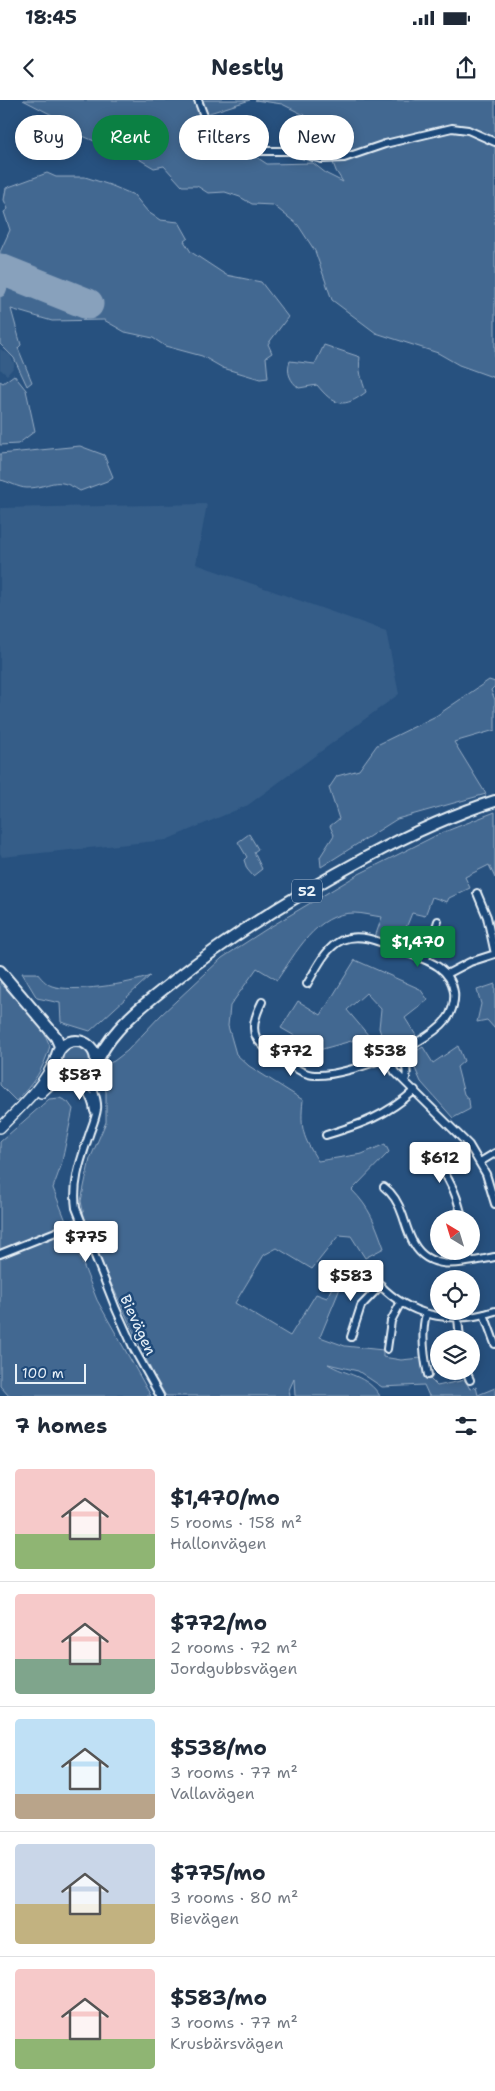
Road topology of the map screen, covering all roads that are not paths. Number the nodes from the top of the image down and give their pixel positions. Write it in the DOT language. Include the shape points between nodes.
graph roads {
  1 [pos="198,100"];
  2 [pos="495,142"];
  3 [pos="495,801"];
  4 [pos="477,892"];
  5 [pos="438,921"];
  6 [pos="495,954"];
  7 [pos="426,960"];
  8 [pos="0,971"];
  9 [pos="447,974"];
  10 [pos="307,984"];
  11 [pos="262,1002"];
  12 [pos="137,1011"];
  13 [pos="38,1016"];
  14 [pos="84,1043"];
  15 [pos="398,1052"];
  16 [pos="58,1053"];
  17 [pos="387,1058"];
  18 [pos="94,1070"];
  19 [pos="69,1079"];
  20 [pos="405,1080"];
  21 [pos="415,1090"];
  22 [pos="94,1120"];
  23 [pos="0,1128"];
  24 [pos="0,1133"];
  25 [pos="326,1135"];
  26 [pos="424,1146"];
  27 [pos="495,1154"];
  28 [pos="480,1162"];
  29 [pos="384,1187"];
  30 [pos="495,1204"];
  31 [pos="460,1210"];
  32 [pos="81,1222"];
  33 [pos="0,1254"];
  34 [pos="495,1257"];
  35 [pos="470,1261"];
  36 [pos="365,1266"];
  37 [pos="381,1285"];
  38 [pos="400,1302"];
  39 [pos="495,1311"];
  40 [pos="426,1314"];
  41 [pos="430,1314"];
  42 [pos="484,1314"];
  43 [pos="480,1315"];
  44 [pos="350,1337"];
  45 [pos="495,1344"];
  46 [pos="387,1349"];
  47 [pos="428,1375"];
  48 [pos="160,1396"];
  1 -- 2 [label="street" via="211,126 248,148 289,151 318,159 350,156 406,138 452,128 468,130"];
  3 -- 12 [label="highway, 52" via="426,827 316,885 202,958"];
  4 -- 6 [label="street" via="487,917"];
  5 -- 7 [label="street"];
  6 -- 9 [label="street"];
  7 -- 9 [label="street"];
  7 -- 10 [label="street" via="371,939 351,937 332,947"];
  8 -- 13 [label="highway"];
  9 -- 15 [label="street" via="454,994 450,1014 436,1029"];
  11 -- 17 [label="street" via="254,1020 258,1040 304,1072 330,1074"];
  12 -- 14 [label="highway, 52" via="99,1042"];
  12 -- 18 [label="highway, 52" via="110,1039"];
  13 -- 14 [label="highway" via="62,1033"];
  13 -- 16 [label="highway" via="58,1039"];
  14 -- 16 [label="highway, 52" via="68,1043"];
  14 -- 18 [label="highway" via="94,1054"];
  15 -- 17 [label="street"];
  15 -- 20 [label="street" via="405,1063"];
  16 -- 19 [label="highway" via="58,1069"];
  16 -- 23 [label="main road" via="37,1090"];
  17 -- 20 [label="street" via="390,1066"];
  18 -- 19 [label="highway" via="83,1079"];
  18 -- 22 [label="street, Bievägen" via="91,1082 97,1105"];
  19 -- 22 [label="street, Bievägen" via="90,1095"];
  19 -- 24 [label="main road" via="60,1077 53,1080"];
  20 -- 21 [label="street"];
  21 -- 25 [label="street" via="378,1117"];
  21 -- 28 [label="street" via="461,1136"];
  22 -- 32 [label="street, Bievägen" via="76,1182"];
  26 -- 31 [label="street" via="453,1186"];
  27 -- 28 [label="street"];
  28 -- 30 [label="street"];
  29 -- 35 [label="street" via="399,1205 418,1251 440,1263"];
  32 -- 33 [label="street"];
  32 -- 48 [label="street, Bievägen" via="119,1316"];
  34 -- 35 [label="street"];
  36 -- 37 [label="street"];
  37 -- 38 [label="street"];
  37 -- 44 [label="street" via="361,1306"];
  38 -- 40 [label="street"];
  38 -- 46 [label="street" via="391,1321"];
  39 -- 42 [label="street"];
  40 -- 41 [label="street"];
  40 -- 47 [label="street" via="424,1348"];
  42 -- 43 [label="street"];
  42 -- 45 [label="street"];
}
